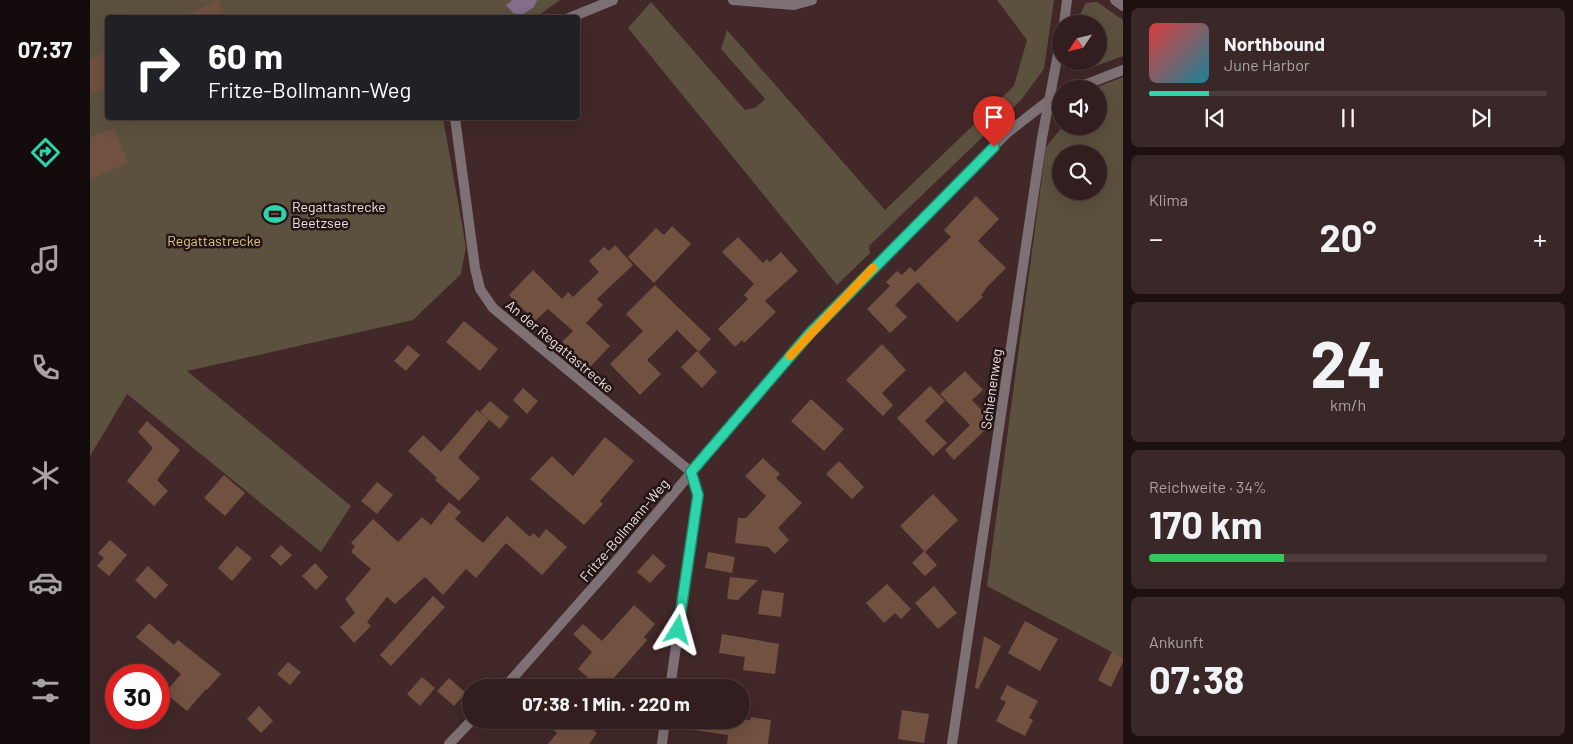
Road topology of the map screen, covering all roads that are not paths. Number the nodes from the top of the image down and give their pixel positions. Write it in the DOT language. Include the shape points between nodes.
graph roads {
  1 [pos="613,0"];
  2 [pos="733,0"];
  3 [pos="812,0"];
  4 [pos="1067,0"];
  5 [pos="1115,0"];
  6 [pos="1123,6"];
  7 [pos="576,15"];
  8 [pos="1065,15"];
  9 [pos="1123,70"];
  10 [pos="1097,80"];
  11 [pos="1052,99"];
  12 [pos="1052,108"];
  13 [pos="455,120"];
  14 [pos="691,472"];
  15 [pos="512,679"];
  16 [pos="671,679"];
  17 [pos="463,729"];
  18 [pos="664,729"];
  19 [pos="449,744"];
  20 [pos="662,744"];
  21 [pos="952,744"];
  1 -- 7 [label="street"];
  2 -- 3 [label="street" via="794,5"];
  4 -- 8 [label="street"];
  5 -- 6 [label="street"];
  9 -- 10 [label="street"];
  11 -- 14 [label="street, Fritze-Bollmann-Weg" via="1007,133 810,333"];
  12 -- 21 [label="street, Schienenweg" via="1042,138"];
  13 -- 14 [label="street, An der Regattastrecke" via="475,268 480,289 488,302"];
  14 -- 15 [label="street, Fritze-Bollmann-Weg"];
  14 -- 16 [label="street" via="698,495"];
  17 -- 19 [label="street"];
  18 -- 20 [label="street"];
}
